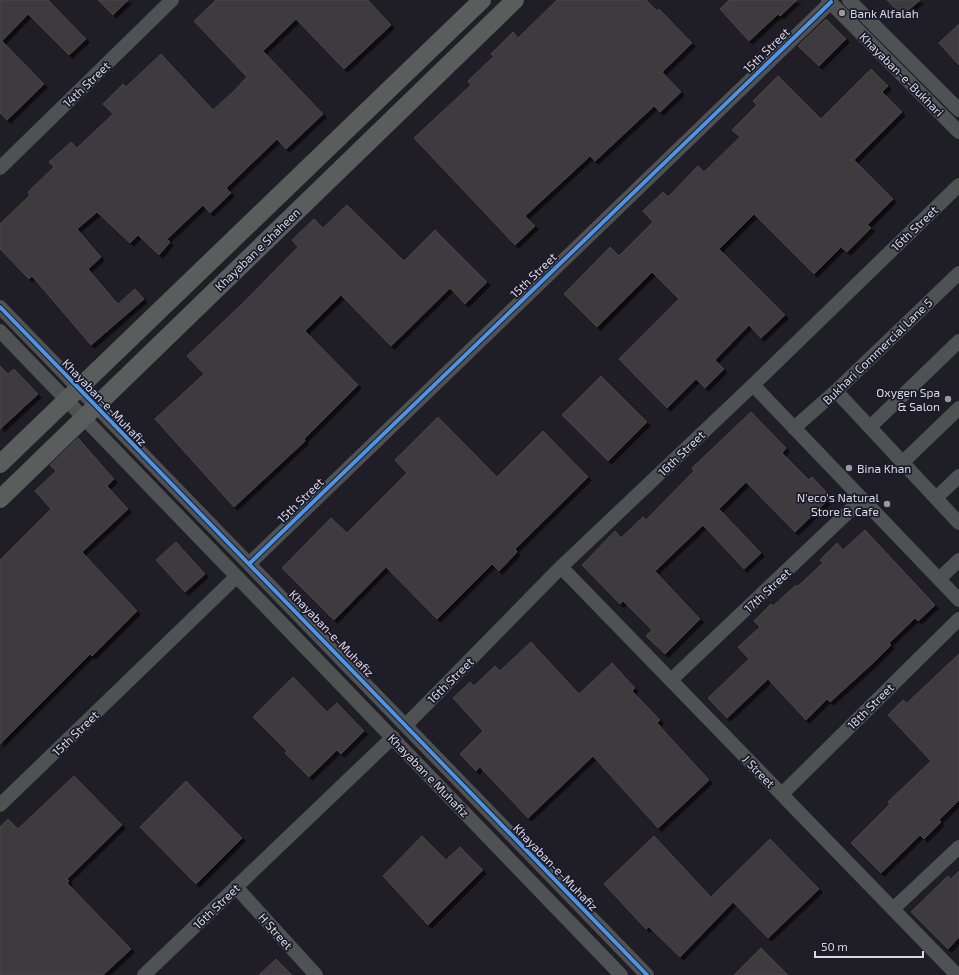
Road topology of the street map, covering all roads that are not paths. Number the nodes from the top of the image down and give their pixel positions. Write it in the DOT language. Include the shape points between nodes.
graph roads {
  1 [pos="482,0"];
  2 [pos="515,0"];
  3 [pos="849,0"];
  4 [pos="830,1"];
  5 [pos="166,2"];
  6 [pos="959,110"];
  7 [pos="959,132"];
  8 [pos="0,168"];
  9 [pos="959,185"];
  10 [pos="959,273"];
  11 [pos="0,307"];
  12 [pos="0,331"];
  13 [pos="959,341"];
  14 [pos="753,385"];
  15 [pos="836,391"];
  16 [pos="73,394"];
  17 [pos="959,408"];
  18 [pos="90,412"];
  19 [pos="870,427"];
  20 [pos="794,428"];
  21 [pos="903,462"];
  22 [pos="0,464"];
  23 [pos="959,476"];
  24 [pos="936,498"];
  25 [pos="0,499"];
  26 [pos="862,499"];
  27 [pos="959,523"];
  28 [pos="959,560"];
  29 [pos="250,563"];
  30 [pos="561,567"];
  31 [pos="236,577"];
  32 [pos="939,580"];
  33 [pos="959,600"];
  34 [pos="959,619"];
  35 [pos="331,648"];
  36 [pos="318,661"];
  37 [pos="671,680"];
  38 [pos="406,724"];
  39 [pos="393,737"];
  40 [pos="782,794"];
  41 [pos="0,805"];
  42 [pos="489,811"];
  43 [pos="476,824"];
  44 [pos="959,847"];
  45 [pos="236,887"];
  46 [pos="893,909"];
  47 [pos="144,975"];
  48 [pos="316,975"];
  49 [pos="621,975"];
  50 [pos="647,975"];
  51 [pos="957,975"];
  1 -- 16 [label="main road, Khayaban e Shaheen"];
  2 -- 18 [label="main road, Khayaban e Shaheen"];
  3 -- 6 [label="street, Khayaban-e-Bukhari"];
  4 -- 7 [label="street, Khayaban-e-Bukhari"];
  4 -- 29 [label="street, 15th Street"];
  5 -- 8 [label="street, 14th Street"];
  9 -- 14 [label="street, 16th Street"];
  10 -- 15 [label="street, Bukhari Commercial Lane 5"];
  11 -- 16 [label="street, Khayaban-e-Muhafiz"];
  12 -- 16 [label="street, Khayaban-e-Muhafiz"];
  13 -- 19 [label="street"];
  14 -- 20 [label="street"];
  14 -- 30 [label="street, 16th Street"];
  15 -- 19 [label="street"];
  15 -- 20 [label="street, Bukhari Commercial Lane 5"];
  16 -- 18 [label="street, Khayaban-e-Muhafiz"];
  16 -- 22 [label="main road, Khayaban e Shaheen"];
  17 -- 21 [label="street"];
  18 -- 25 [label="main road, Khayaban e Shaheen"];
  18 -- 29 [label="street, Khayaban-e-Muhafiz"];
  18 -- 31 [label="street, Khayaban-e-Muhafiz"];
  19 -- 21 [label="street"];
  20 -- 26 [label="street"];
  21 -- 24 [label="street"];
  23 -- 24 [label="street"];
  24 -- 27 [label="street"];
  26 -- 32 [label="street"];
  26 -- 37 [label="street, 17th Street"];
  28 -- 32 [label="street"];
  29 -- 35 [label="street, Khayaban-e-Muhafiz"];
  30 -- 37 [label="street, J Street"];
  30 -- 38 [label="street, 16th Street"];
  31 -- 36 [label="street, Khayaban e Muhafiz"];
  31 -- 41 [label="street, 15th Street"];
  32 -- 33 [label="street"];
  34 -- 40 [label="street, 18th Street"];
  35 -- 36 [label="street"];
  35 -- 38 [label="street, Khayaban-e-Muhafiz"];
  36 -- 39 [label="street, Khayaban e Muhafiz"];
  37 -- 40 [label="street, J Street"];
  38 -- 42 [label="street, Khayaban-e-Muhafiz"];
  39 -- 43 [label="street, Khayaban e Muhafiz"];
  39 -- 45 [label="street, 16th Street"];
  40 -- 46 [label="street, J Street"];
  42 -- 43 [label="street"];
  42 -- 50 [label="street, Khayaban-e-Muhafiz"];
  43 -- 49 [label="street, Khayaban e Muhafiz"];
  44 -- 46 [label="street"];
  45 -- 47 [label="street, 16th Street"];
  45 -- 48 [label="street, H Street"];
  46 -- 51 [label="street, J Street"];
}
